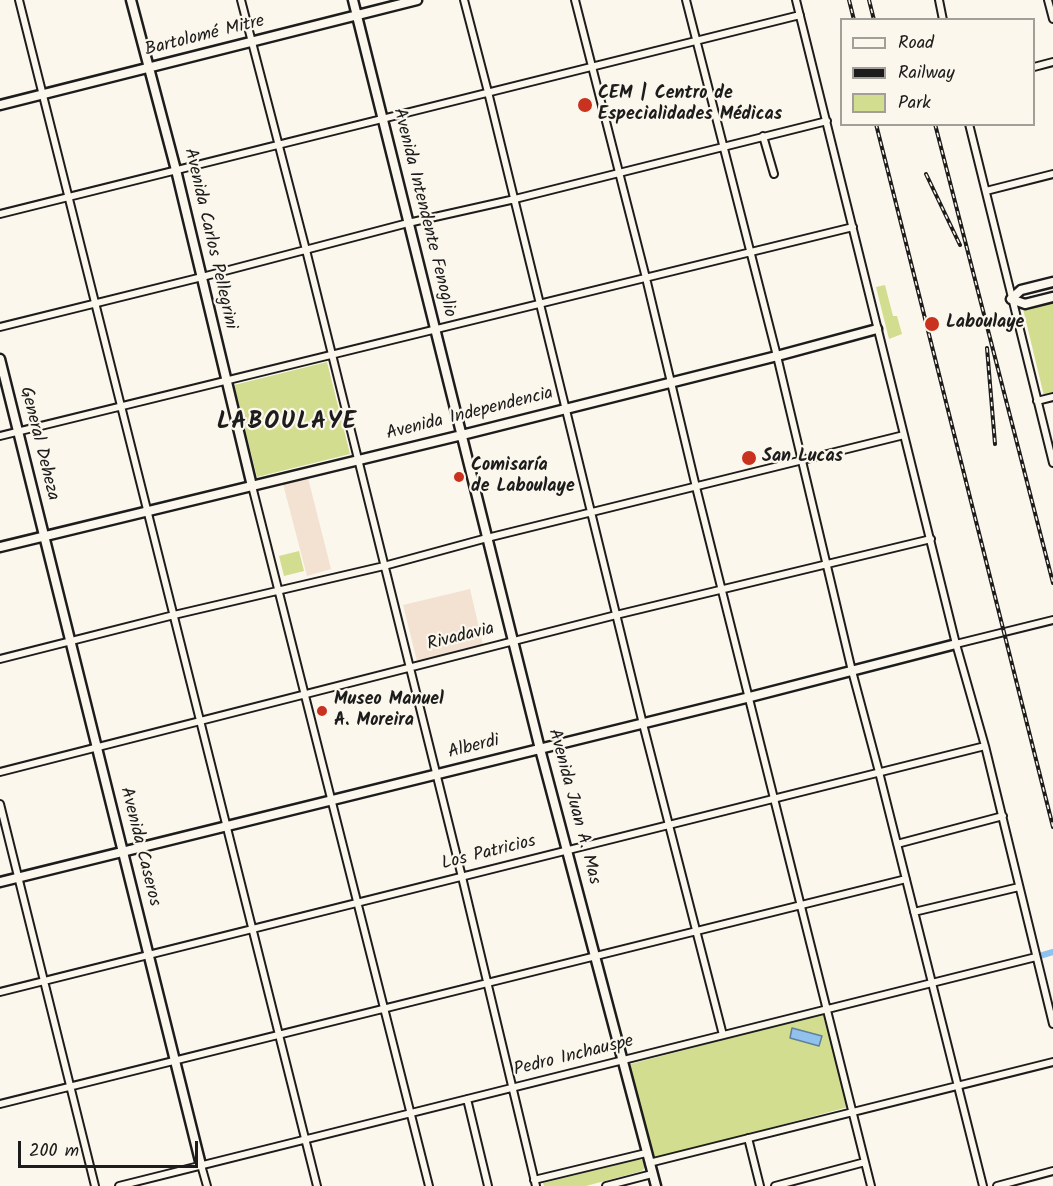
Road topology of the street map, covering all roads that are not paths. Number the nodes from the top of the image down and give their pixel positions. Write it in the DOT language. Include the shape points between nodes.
graph roads {
  1 [pos="19,0"];
  2 [pos="131,0"];
  3 [pos="241,0"];
  4 [pos="352,0"];
  5 [pos="417,0"];
  6 [pos="464,0"];
  7 [pos="575,0"];
  8 [pos="686,0"];
  9 [pos="796,0"];
  10 [pos="939,0"];
  11 [pos="1048,0"];
  12 [pos="800,15"];
  13 [pos="356,16"];
  14 [pos="943,18"];
  15 [pos="1053,19"];
  16 [pos="696,42"];
  17 [pos="251,43"];
  18 [pos="1053,62"];
  19 [pos="1035,66"];
  20 [pos="149,68"];
  21 [pos="592,68"];
  22 [pos="488,93"];
  23 [pos="43,94"];
  24 [pos="0,105"];
  25 [pos="382,118"];
  26 [pos="827,121"];
  27 [pos="970,126"];
  28 [pos="763,136"];
  29 [pos="279,144"];
  30 [pos="723,147"];
  31 [pos="176,170"];
  32 [pos="619,173"];
  33 [pos="774,174"];
  34 [pos="1053,174"];
  35 [pos="986,191"];
  36 [pos="68,197"];
  37 [pos="515,199"];
  38 [pos="0,214"];
  39 [pos="408,223"];
  40 [pos="853,227"];
  41 [pos="306,250"];
  42 [pos="750,251"];
  43 [pos="202,277"];
  44 [pos="646,278"];
  45 [pos="1053,282"];
  46 [pos="1053,297"];
  47 [pos="1011,299"];
  48 [pos="95,304"];
  49 [pos="540,305"];
  50 [pos="0,327"];
  51 [pos="434,329"];
  52 [pos="877,329"];
  53 [pos="332,355"];
  54 [pos="777,356"];
  55 [pos="0,359"];
  56 [pos="226,382"];
  57 [pos="670,382"];
  58 [pos="1053,397"];
  59 [pos="1037,401"];
  60 [pos="120,407"];
  61 [pos="566,408"];
  62 [pos="18,431"];
  63 [pos="462,435"];
  64 [pos="904,435"];
  65 [pos="0,436"];
  66 [pos="358,460"];
  67 [pos="801,460"];
  68 [pos="1053,463"];
  69 [pos="252,486"];
  70 [pos="696,487"];
  71 [pos="147,510"];
  72 [pos="591,513"];
  73 [pos="45,537"];
  74 [pos="487,538"];
  75 [pos="931,538"];
  76 [pos="0,547"];
  77 [pos="827,563"];
  78 [pos="384,566"];
  79 [pos="721,589"];
  80 [pos="279,590"];
  81 [pos="174,615"];
  82 [pos="616,615"];
  83 [pos="1053,620"];
  84 [pos="514,640"];
  85 [pos="71,641"];
  86 [pos="956,644"];
  87 [pos="0,659"];
  88 [pos="408,667"];
  89 [pos="852,671"];
  90 [pos="305,693"];
  91 [pos="750,697"];
  92 [pos="201,720"];
  93 [pos="643,724"];
  94 [pos="985,746"];
  95 [pos="98,748"];
  96 [pos="540,749"];
  97 [pos="0,772"];
  98 [pos="879,772"];
  99 [pos="435,775"];
  100 [pos="775,798"];
  101 [pos="332,800"];
  102 [pos="0,804"];
  103 [pos="1003,816"];
  104 [pos="669,825"];
  105 [pos="226,826"];
  106 [pos="897,844"];
  107 [pos="567,850"];
  108 [pos="124,851"];
  109 [pos="462,877"];
  110 [pos="18,878"];
  111 [pos="906,879"];
  112 [pos="0,882"];
  113 [pos="1019,887"];
  114 [pos="358,903"];
  115 [pos="801,905"];
  116 [pos="914,912"];
  117 [pos="252,929"];
  118 [pos="697,931"];
  119 [pos="148,955"];
  120 [pos="595,956"];
  121 [pos="1036,957"];
  122 [pos="43,981"];
  123 [pos="487,983"];
  124 [pos="932,983"];
  125 [pos="0,992"];
  126 [pos="384,1009"];
  127 [pos="827,1009"];
  128 [pos="1053,1024"];
  129 [pos="278,1035"];
  130 [pos="723,1035"];
  131 [pos="623,1060"];
  132 [pos="175,1061"];
  133 [pos="1053,1062"];
  134 [pos="958,1085"];
  135 [pos="69,1087"];
  136 [pos="511,1088"];
  137 [pos="467,1099"];
  138 [pos="0,1104"];
  139 [pos="853,1111"];
  140 [pos="411,1113"];
  141 [pos="748,1138"];
  142 [pos="305,1140"];
  143 [pos="646,1152"];
  144 [pos="865,1162"];
  145 [pos="649,1163"];
  146 [pos="201,1165"];
  147 [pos="1053,1171"];
  148 [pos="652,1174"];
  149 [pos="535,1183"];
  150 [pos="95,1186"];
  151 [pos="119,1186"];
  152 [pos="207,1186"];
  153 [pos="317,1186"];
  154 [pos="429,1186"];
  155 [pos="488,1186"];
  156 [pos="606,1186"];
  157 [pos="656,1186"];
  158 [pos="760,1186"];
  159 [pos="775,1186"];
  160 [pos="871,1186"];
  161 [pos="983,1186"];
  162 [pos="997,1186"];
  1 -- 23 [label="street"];
  2 -- 20 [label="main road, Avenida Carlos Pellegrini"];
  3 -- 17 [label="street"];
  4 -- 13 [label="main road, Avenida Intendente Fenoglio"];
  5 -- 13 [label="main road, Bartolomé Mitre"];
  6 -- 22 [label="street"];
  7 -- 21 [label="street"];
  8 -- 16 [label="street"];
  9 -- 12 [label="street"];
  10 -- 14 [label="street"];
  11 -- 15 [label="street"];
  12 -- 16 [label="street"];
  12 -- 26 [label="street"];
  13 -- 17 [label="main road, Bartolomé Mitre"];
  13 -- 25 [label="main road, Avenida Intendente Fenoglio"];
  16 -- 21 [label="street"];
  16 -- 30 [label="street"];
  17 -- 20 [label="main road, Bartolomé Mitre"];
  17 -- 29 [label="street"];
  18 -- 19 [label="street"];
  20 -- 23 [label="main road, Bartolomé Mitre"];
  20 -- 31 [label="main road, Avenida Carlos Pellegrini"];
  21 -- 22 [label="street"];
  21 -- 32 [label="street"];
  22 -- 25 [label="street"];
  22 -- 37 [label="street"];
  23 -- 24 [label="main road, Bartolomé Mitre"];
  23 -- 36 [label="street"];
  25 -- 29 [label="street"];
  25 -- 39 [label="main road, Avenida Intendente Fenoglio"];
  26 -- 28 [label="street"];
  26 -- 40 [label="street"];
  27 -- 35 [label="street"];
  28 -- 30 [label="street"];
  28 -- 33 [label="street"];
  29 -- 31 [label="street"];
  29 -- 41 [label="street"];
  30 -- 32 [label="street"];
  30 -- 42 [label="street"];
  31 -- 36 [label="street"];
  31 -- 43 [label="main road, Avenida Carlos Pellegrini"];
  32 -- 37 [label="street"];
  32 -- 44 [label="street"];
  34 -- 35 [label="street"];
  35 -- 47 [label="street"];
  36 -- 38 [label="street"];
  36 -- 48 [label="street"];
  37 -- 39 [label="street"];
  37 -- 49 [label="street"];
  39 -- 41 [label="street"];
  39 -- 51 [label="main road, Avenida Intendente Fenoglio"];
  40 -- 42 [label="street"];
  40 -- 52 [label="street"];
  41 -- 43 [label="street"];
  41 -- 53 [label="street"];
  42 -- 44 [label="street"];
  42 -- 54 [label="street"];
  43 -- 48 [label="street"];
  43 -- 56 [label="main road, Avenida Carlos Pellegrini"];
  44 -- 49 [label="street"];
  44 -- 57 [label="street"];
  45 -- 47 [label="main road" via="1021,290"];
  46 -- 47 [label="main road" via="1025,304"];
  47 -- 59 [label="street"];
  48 -- 50 [label="street"];
  48 -- 60 [label="street"];
  49 -- 51 [label="street"];
  49 -- 61 [label="street"];
  51 -- 53 [label="street"];
  51 -- 63 [label="main road, Avenida Intendente Fenoglio"];
  52 -- 54 [label="main road, Avenida Independencia"];
  52 -- 64 [label="street"];
  53 -- 56 [label="street"];
  53 -- 66 [label="street"];
  54 -- 57 [label="main road, Avenida Independencia"];
  54 -- 67 [label="street"];
  55 -- 62 [label="main road, General Deheza"];
  56 -- 60 [label="street"];
  56 -- 69 [label="main road, Avenida Carlos Pellegrini"];
  57 -- 61 [label="main road, Avenida Independencia"];
  57 -- 70 [label="street"];
  58 -- 59 [label="street"];
  59 -- 68 [label="street"];
  60 -- 62 [label="street"];
  60 -- 71 [label="street"];
  61 -- 63 [label="main road, Avenida Independencia"];
  61 -- 72 [label="street"];
  62 -- 65 [label="street"];
  62 -- 73 [label="main road, General Deheza"];
  63 -- 66 [label="main road, Avenida Independencia"];
  63 -- 74 [label="main road, Avenida Juan A. Mas"];
  64 -- 67 [label="street"];
  64 -- 75 [label="street"];
  66 -- 69 [label="main road, Avenida Independencia"];
  66 -- 78 [label="street"];
  67 -- 70 [label="street"];
  67 -- 77 [label="street"];
  69 -- 71 [label="main road, Avenida Independencia"];
  69 -- 80 [label="street"];
  70 -- 72 [label="street"];
  70 -- 79 [label="street"];
  71 -- 73 [label="main road, Avenida Independencia"];
  71 -- 81 [label="street"];
  72 -- 74 [label="street"];
  72 -- 82 [label="street"];
  73 -- 76 [label="main road, Avenida Independencia"];
  73 -- 85 [label="main road, Avenida Caseros"];
  74 -- 78 [label="street"];
  74 -- 84 [label="main road, Avenida Juan A. Mas"];
  75 -- 77 [label="street, Rivadavia"];
  75 -- 86 [label="street"];
  77 -- 79 [label="street, Rivadavia"];
  77 -- 89 [label="street"];
  78 -- 80 [label="street"];
  78 -- 88 [label="street"];
  79 -- 82 [label="street, Rivadavia"];
  79 -- 91 [label="street"];
  80 -- 81 [label="street"];
  80 -- 90 [label="street"];
  81 -- 85 [label="street"];
  81 -- 92 [label="street"];
  82 -- 84 [label="street, Rivadavia"];
  82 -- 93 [label="street"];
  83 -- 86 [label="street"];
  84 -- 88 [label="street, Rivadavia"];
  84 -- 96 [label="main road, Avenida Juan A. Mas"];
  85 -- 87 [label="street"];
  85 -- 95 [label="main road, Avenida Caseros"];
  86 -- 89 [label="main road, Alberdi"];
  86 -- 94 [label="street"];
  88 -- 90 [label="street, Rivadavia"];
  88 -- 99 [label="street"];
  89 -- 91 [label="main road, Alberdi"];
  89 -- 98 [label="street"];
  90 -- 92 [label="street, Rivadavia"];
  90 -- 101 [label="street"];
  91 -- 93 [label="main road, Alberdi"];
  91 -- 100 [label="street"];
  92 -- 95 [label="street, Rivadavia"];
  92 -- 105 [label="street"];
  93 -- 96 [label="main road, Alberdi"];
  93 -- 104 [label="street"];
  94 -- 98 [label="street, Los Patricios"];
  94 -- 103 [label="street"];
  95 -- 97 [label="street, Rivadavia"];
  95 -- 108 [label="main road, Avenida Caseros"];
  96 -- 99 [label="main road, Alberdi"];
  96 -- 107 [label="main road, Avenida Juan A. Mas"];
  98 -- 100 [label="street, Los Patricios"];
  98 -- 106 [label="street"];
  99 -- 101 [label="main road, Alberdi"];
  99 -- 109 [label="street"];
  100 -- 104 [label="street, Los Patricios"];
  100 -- 115 [label="street"];
  101 -- 105 [label="main road, Alberdi"];
  101 -- 114 [label="street"];
  102 -- 110 [label="street"];
  103 -- 106 [label="street"];
  103 -- 113 [label="street"];
  104 -- 107 [label="street, Los Patricios"];
  104 -- 118 [label="street"];
  105 -- 108 [label="main road, Alberdi"];
  105 -- 117 [label="street"];
  106 -- 111 [label="street"];
  107 -- 109 [label="street, Los Patricios"];
  107 -- 120 [label="main road, Avenida Juan A. Mas"];
  108 -- 110 [label="main road, Alberdi"];
  108 -- 119 [label="main road, Avenida Caseros"];
  109 -- 114 [label="street, Los Patricios"];
  109 -- 123 [label="street"];
  110 -- 112 [label="main road, Alberdi"];
  110 -- 122 [label="street"];
  111 -- 115 [label="street"];
  111 -- 116 [label="street"];
  113 -- 116 [label="street"];
  113 -- 121 [label="street"];
  114 -- 117 [label="street, Los Patricios"];
  114 -- 126 [label="street"];
  115 -- 118 [label="street"];
  115 -- 127 [label="street"];
  116 -- 124 [label="street"];
  117 -- 119 [label="street, Los Patricios"];
  117 -- 129 [label="street"];
  118 -- 120 [label="street"];
  118 -- 130 [label="street"];
  119 -- 122 [label="street, Los Patricios"];
  119 -- 132 [label="main road, Avenida Caseros"];
  120 -- 123 [label="street"];
  120 -- 131 [label="main road, Avenida Juan A. Mas"];
  121 -- 124 [label="street, Pedro Inchauspe"];
  121 -- 128 [label="street"];
  122 -- 125 [label="street, Los Patricios"];
  122 -- 135 [label="street"];
  123 -- 126 [label="street"];
  123 -- 136 [label="street"];
  124 -- 127 [label="street, Pedro Inchauspe"];
  124 -- 134 [label="street"];
  126 -- 129 [label="street"];
  126 -- 140 [label="street"];
  127 -- 130 [label="street, Pedro Inchauspe"];
  127 -- 139 [label="street"];
  129 -- 132 [label="street"];
  129 -- 142 [label="street"];
  130 -- 131 [label="street, Pedro Inchauspe"];
  131 -- 136 [label="street, Pedro Inchauspe"];
  131 -- 143 [label="main road, Avenida Juan A. Mas"];
  132 -- 135 [label="street"];
  132 -- 146 [label="main road, Avenida Caseros"];
  133 -- 134 [label="street"];
  134 -- 139 [label="street"];
  134 -- 161 [label="street"];
  135 -- 138 [label="street"];
  135 -- 150 [label="street"];
  136 -- 137 [label="street, Pedro Inchauspe"];
  136 -- 149 [label="street"];
  137 -- 140 [label="street, Pedro Inchauspe"];
  137 -- 155 [label="street"];
  139 -- 141 [label="street"];
  139 -- 144 [label="street"];
  140 -- 142 [label="street, Pedro Inchauspe"];
  140 -- 154 [label="street"];
  141 -- 145 [label="street"];
  141 -- 158 [label="street"];
  142 -- 146 [label="street, Pedro Inchauspe"];
  142 -- 153 [label="street"];
  143 -- 145 [label="main road, Avenida Juan A. Mas"];
  143 -- 149 [label="street"];
  144 -- 159 [label="street"];
  144 -- 160 [label="street"];
  145 -- 148 [label="main road, Avenida Juan A. Mas"];
  146 -- 151 [label="street, Pedro Inchauspe"];
  146 -- 152 [label="street"];
  147 -- 162 [label="street"];
  148 -- 156 [label="street"];
  148 -- 157 [label="main road, Avenida Juan A. Mas"];
}
